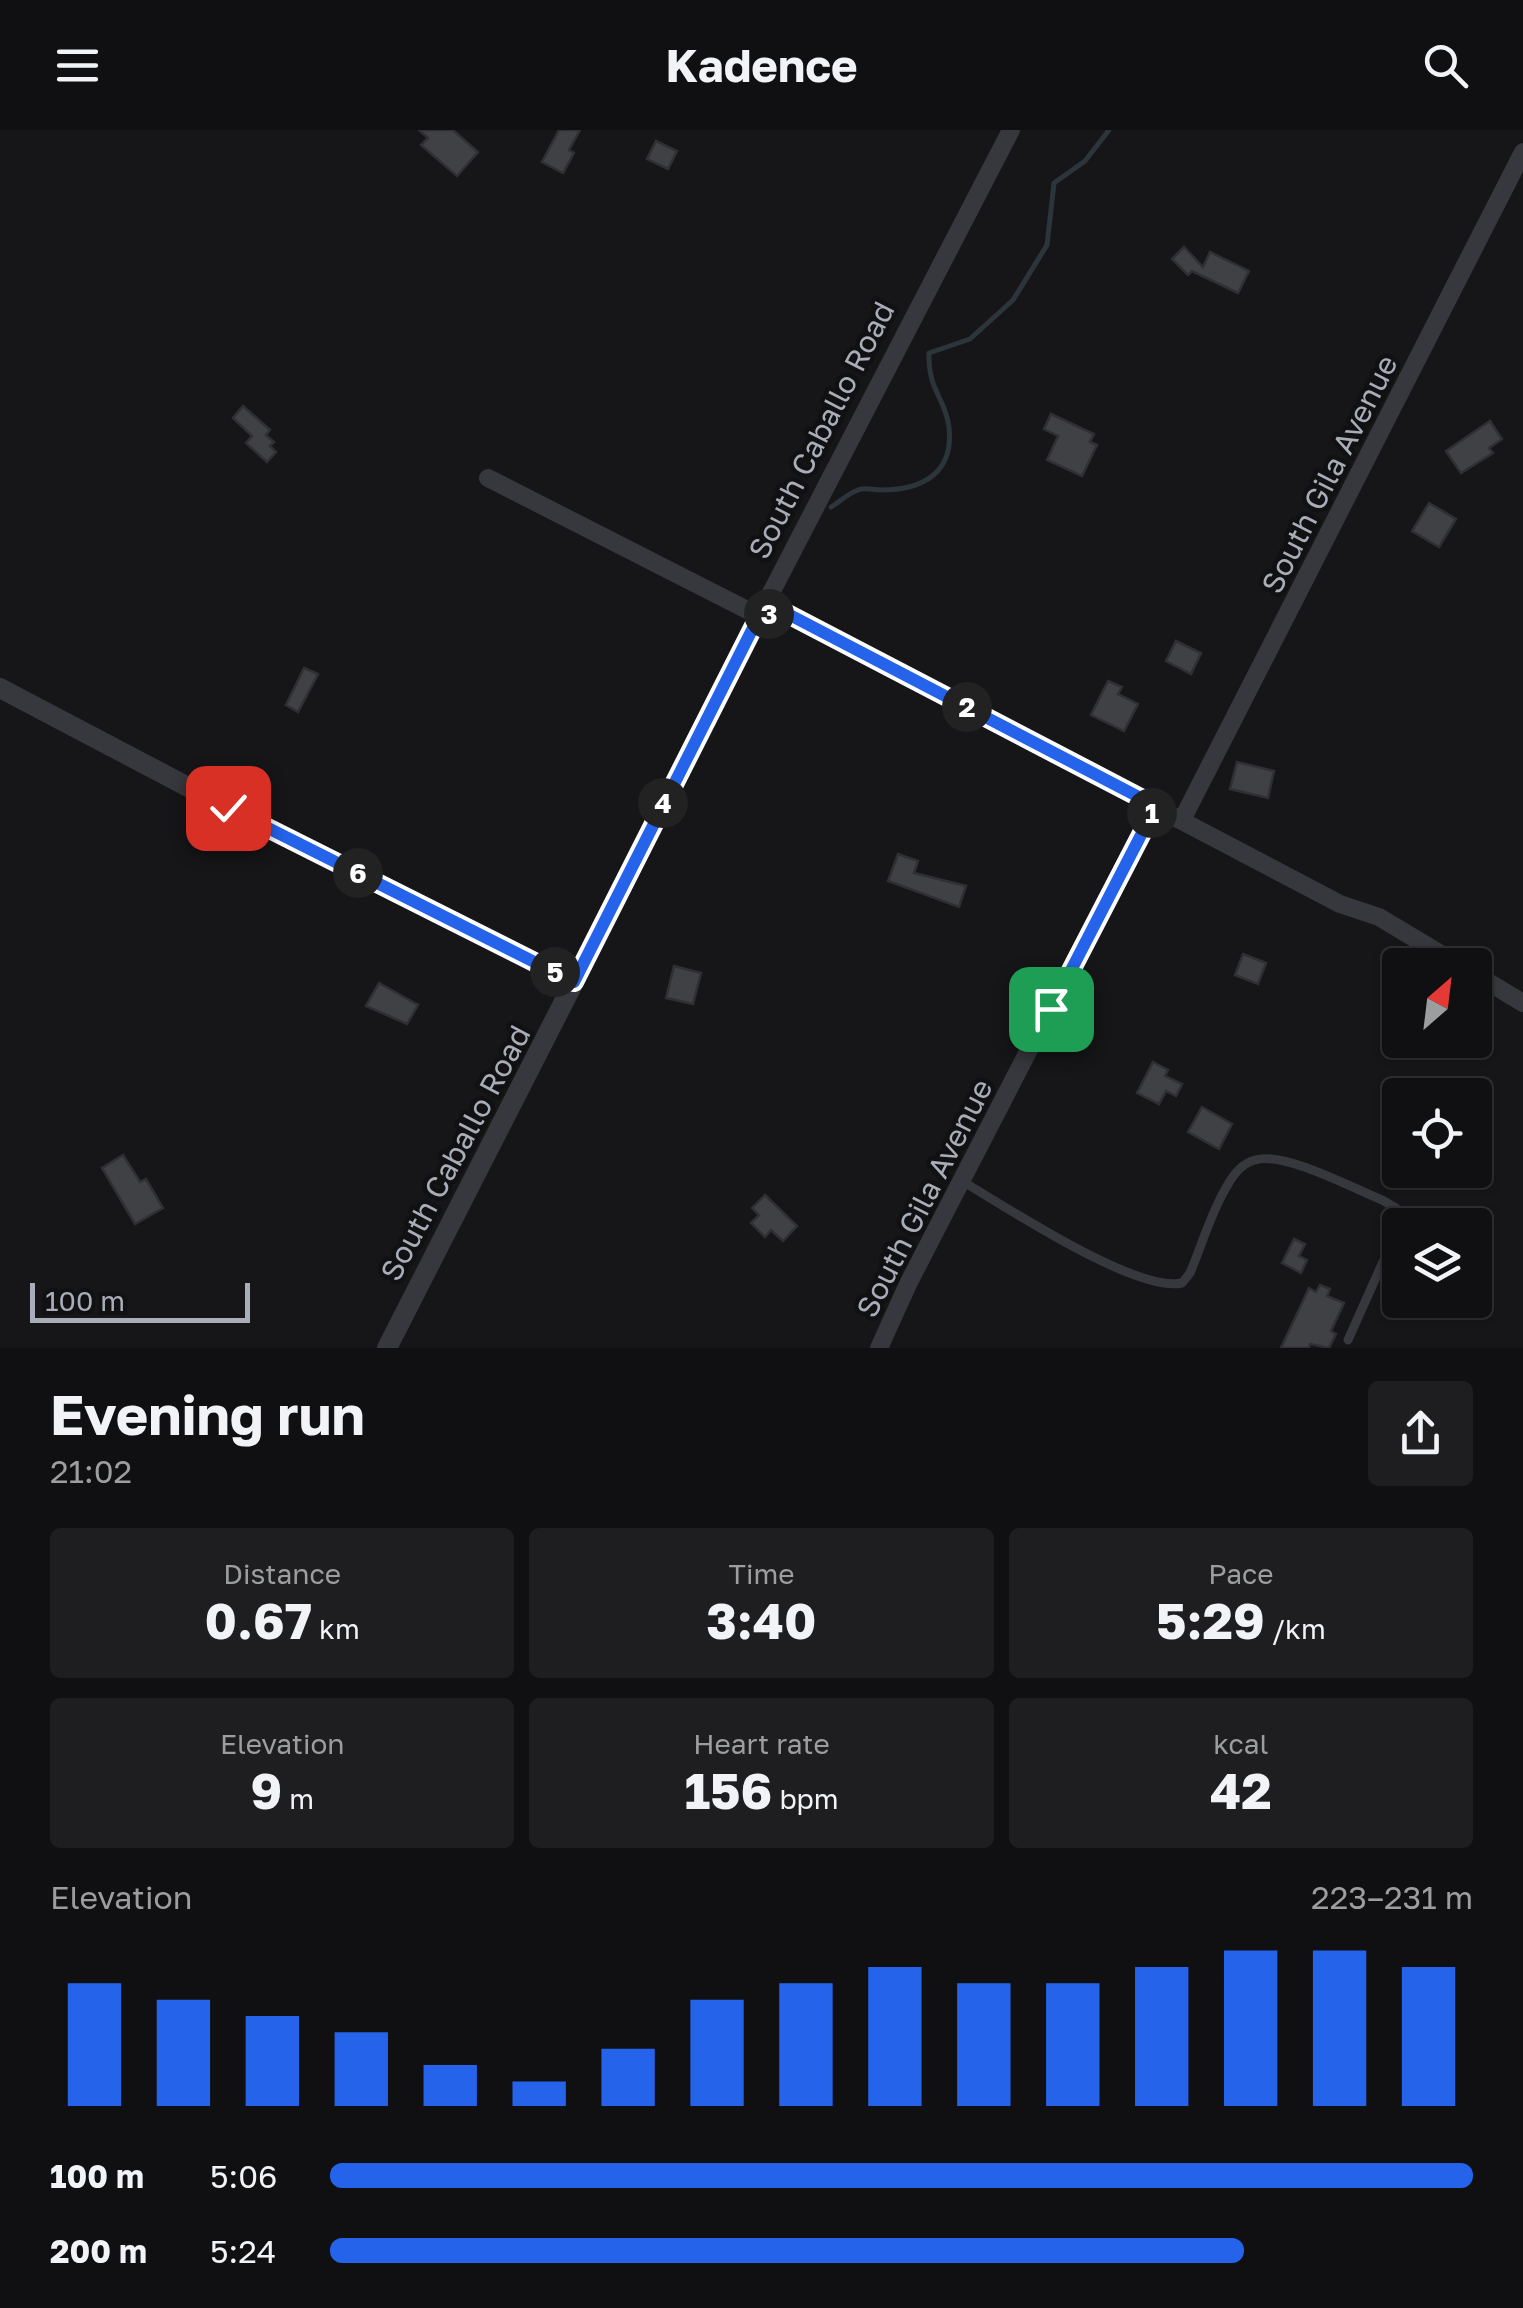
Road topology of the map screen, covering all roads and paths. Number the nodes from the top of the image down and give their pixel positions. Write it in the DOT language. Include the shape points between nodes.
graph roads {
  1 [pos="1012,130"];
  2 [pos="1523,152"];
  3 [pos="488,478"];
  4 [pos="759,616"];
  5 [pos="0,688"];
  6 [pos="1156,806"];
  7 [pos="1182,820"];
  8 [pos="1431,948"];
  9 [pos="574,982"];
  10 [pos="1492,984"];
  11 [pos="1523,1003"];
  12 [pos="962,1181"];
  13 [pos="1348,1340"];
  14 [pos="387,1348"];
  15 [pos="879,1348"];
  1 -- 4 [label="street, South Caballo Road"];
  2 -- 7 [label="street, South Gila Avenue"];
  3 -- 4 [label="street"];
  4 -- 6 [label="street" via="786,613"];
  4 -- 9 [label="street, South Caballo Road"];
  5 -- 9 [label="street"];
  6 -- 7 [label="street"];
  6 -- 12 [label="street, South Gila Avenue"];
  7 -- 8 [label="street"];
  9 -- 14 [label="street, South Caballo Road"];
  10 -- 11 [label="street"];
  12 -- 13 [label="lane" via="1162,1286 1182,1283 1190,1273 1227,1186 1254,1160 1288,1162 1382,1200 1399,1218"];
  12 -- 15 [label="street, South Gila Avenue"];
}
